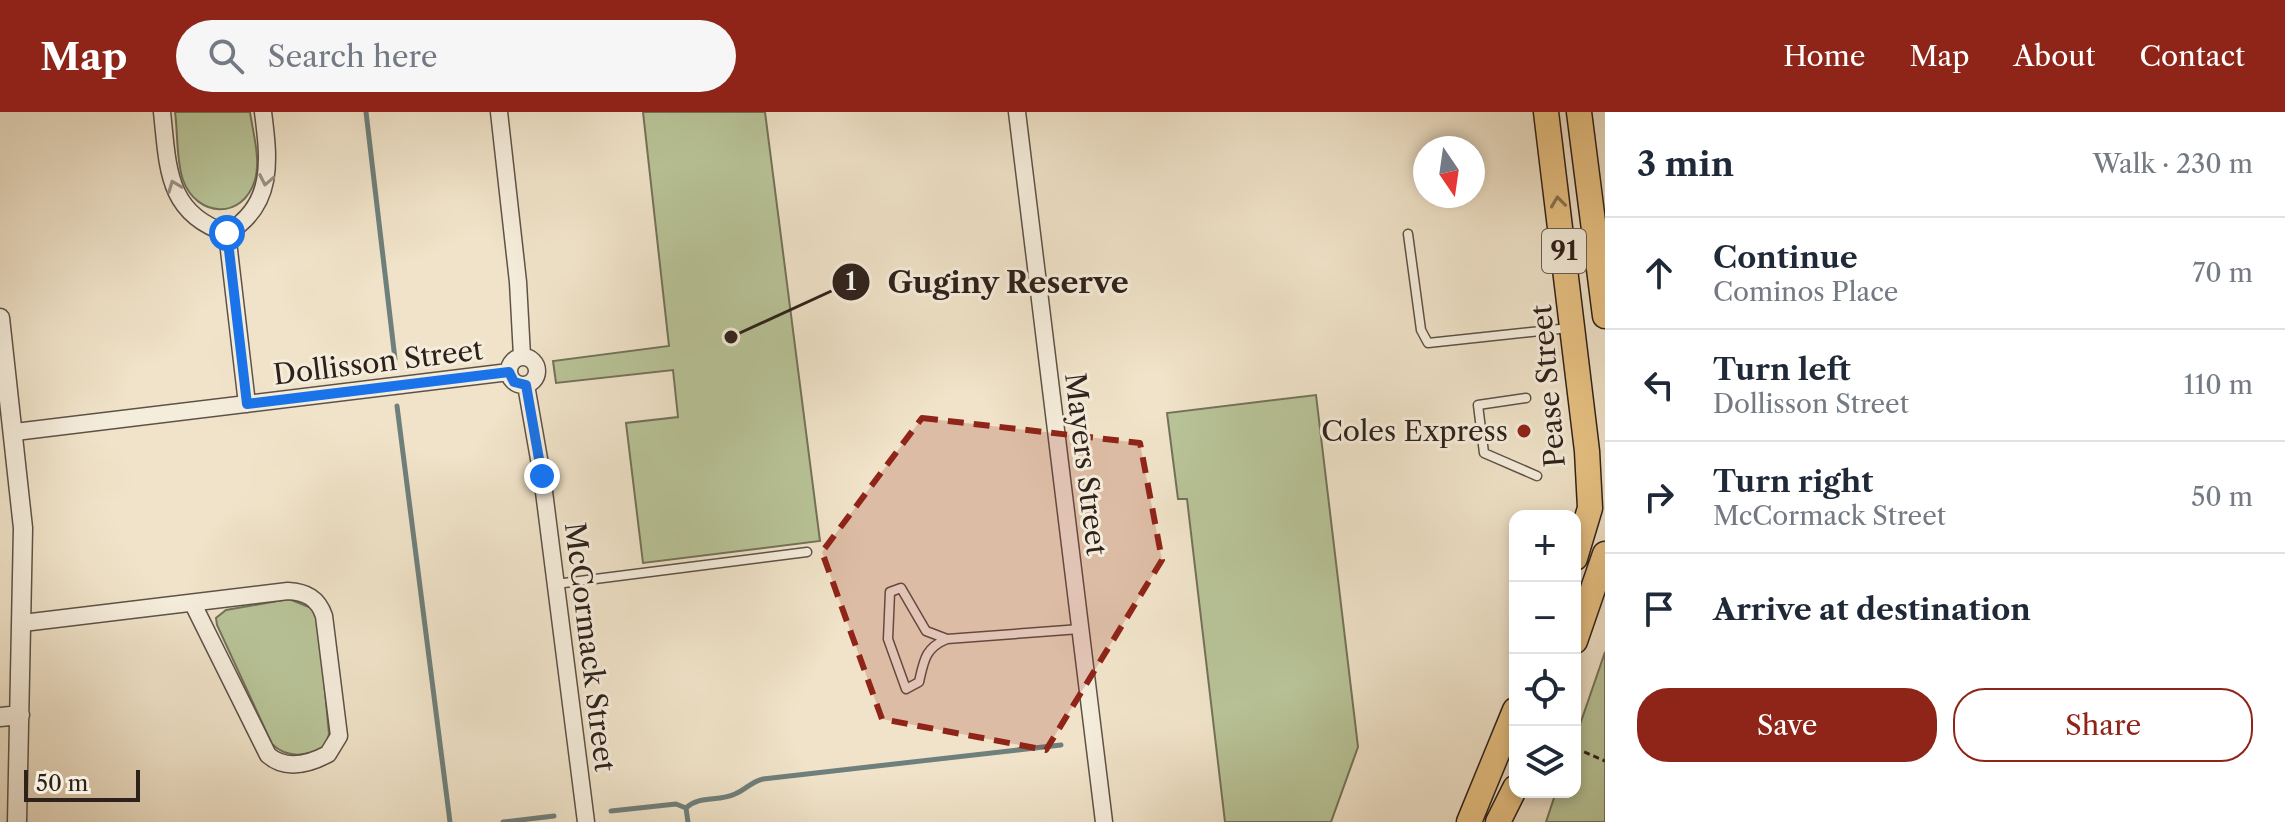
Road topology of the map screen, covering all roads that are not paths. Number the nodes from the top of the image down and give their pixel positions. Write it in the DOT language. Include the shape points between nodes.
graph roads {
  1 [pos="162,112"];
  2 [pos="263,112"];
  3 [pos="499,112"];
  4 [pos="1017,112"];
  5 [pos="1546,112"];
  6 [pos="1579,112"];
  7 [pos="1596,172"];
  8 [pos="227,233"];
  9 [pos="1408,234"];
  10 [pos="1605,316"];
  11 [pos="0,318"];
  12 [pos="1574,327"];
  13 [pos="522,356"];
  14 [pos="509,372"];
  15 [pos="526,385"];
  16 [pos="1526,398"];
  17 [pos="247,404"];
  18 [pos="15,432"];
  19 [pos="1537,476"];
  20 [pos="1600,514"];
  21 [pos="1581,547"];
  22 [pos="807,552"];
  23 [pos="1605,554"];
  24 [pos="556,584"];
  25 [pos="1597,602"];
  26 [pos="193,604"];
  27 [pos="23,623"];
  28 [pos="1080,629"];
  29 [pos="1581,630"];
  30 [pos="947,639"];
  31 [pos="20,715"];
  32 [pos="0,717"];
  33 [pos="1509,724"];
  34 [pos="1512,798"];
  35 [pos="1469,821"];
  36 [pos="17,822"];
  37 [pos="586,822"];
  38 [pos="1104,822"];
  39 [pos="1498,822"];
  8 -- 1 [label="street, one-way" via="204,224 178,198 168,170"];
  2 -- 8 [label="street, one-way" via="265,189 250,216"];
  3 -- 13 [label="street"];
  4 -- 28 [label="street, Mayers Street"];
  12 -- 5 [label="main road, Pease Street / 91, one-way"];
  6 -- 7 [label="main road, 91"];
  7 -- 10 [label="main road, 91"];
  8 -- 17 [label="street"];
  9 -- 12 [label="lane" via="1421,330 1428,343"];
  11 -- 18 [label="street"];
  12 -- 20 [label="main road, Pease Street / 91"];
  13 -- 14 [label="street" via="512,361"];
  13 -- 15 [label="street" via="532,359 537,369 536,378"];
  14 -- 15 [label="street" via="514,382"];
  14 -- 17 [label="street, Dollisson Street"];
  15 -- 24 [label="street, McCormack Street"];
  16 -- 19 [label="lane" via="1478,405 1484,453"];
  17 -- 18 [label="street, Dollisson Street"];
  18 -- 27 [label="street"];
  20 -- 21 [label="main road, Pease Street"];
  22 -- 24 [label="lane"];
  23 -- 25 [label="main road"];
  24 -- 37 [label="street, McCormack Street"];
  25 -- 29 [label="main road"];
  26 -- 26 [label="street" via="288,591 316,600 324,616 338,721 339,736 328,754 294,764 268,755"];
  26 -- 27 [label="street"];
  27 -- 31 [label="street"];
  28 -- 30 [label="lane"];
  28 -- 38 [label="street, Mayers Street"];
  30 -- 30 [label="lane" via="925,655 916,686 904,687 888,639 890,592 901,588 926,631"];
  31 -- 32 [label="street"];
  31 -- 36 [label="street"];
  33 -- 35 [label="main road"];
  34 -- 39 [label="main road"];
}
